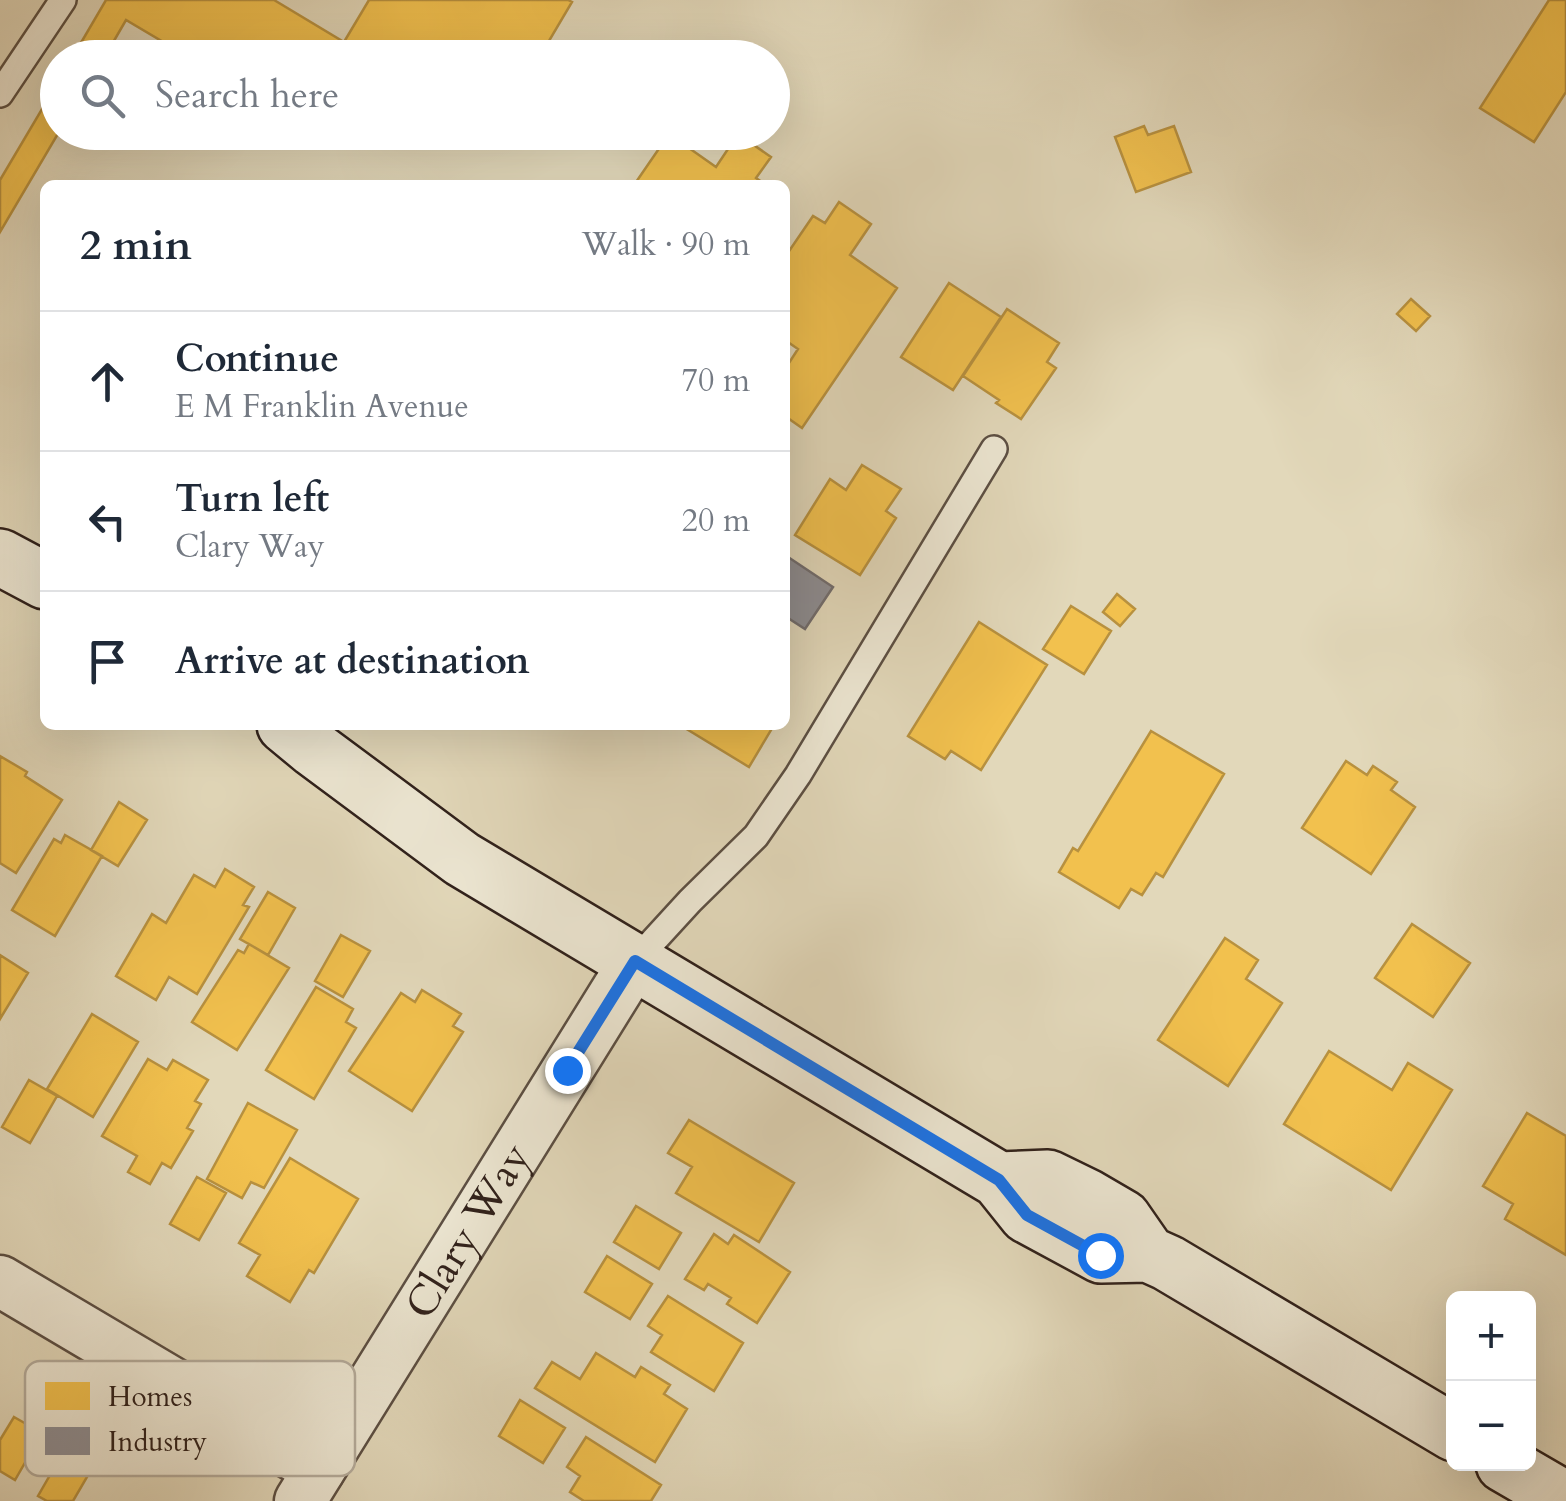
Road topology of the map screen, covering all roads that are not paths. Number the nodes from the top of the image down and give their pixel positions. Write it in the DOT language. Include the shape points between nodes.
graph roads {
  1 [pos="63,0"];
  2 [pos="0,94"];
  3 [pos="994,448"];
  4 [pos="0,557"];
  5 [pos="40,578"];
  6 [pos="310,733"];
  7 [pos="635,961"];
  8 [pos="0,1280"];
  9 [pos="122,1361"];
  10 [pos="355,1413"];
  11 [pos="1446,1428"];
  12 [pos="1516,1471"];
  13 [pos="1566,1500"];
  1 -- 2 [label="lane"];
  3 -- 7 [label="lane" via="756,836"];
  4 -- 5 [label="street"];
  6 -- 7 [label="street" via="462,859"];
  7 -- 10 [label="street, Clary Way"];
  7 -- 11 [label="street" via="999,1180 1048,1178 1123,1218 1148,1254"];
  8 -- 9 [label="street"];
  12 -- 13 [label="street"];
}
